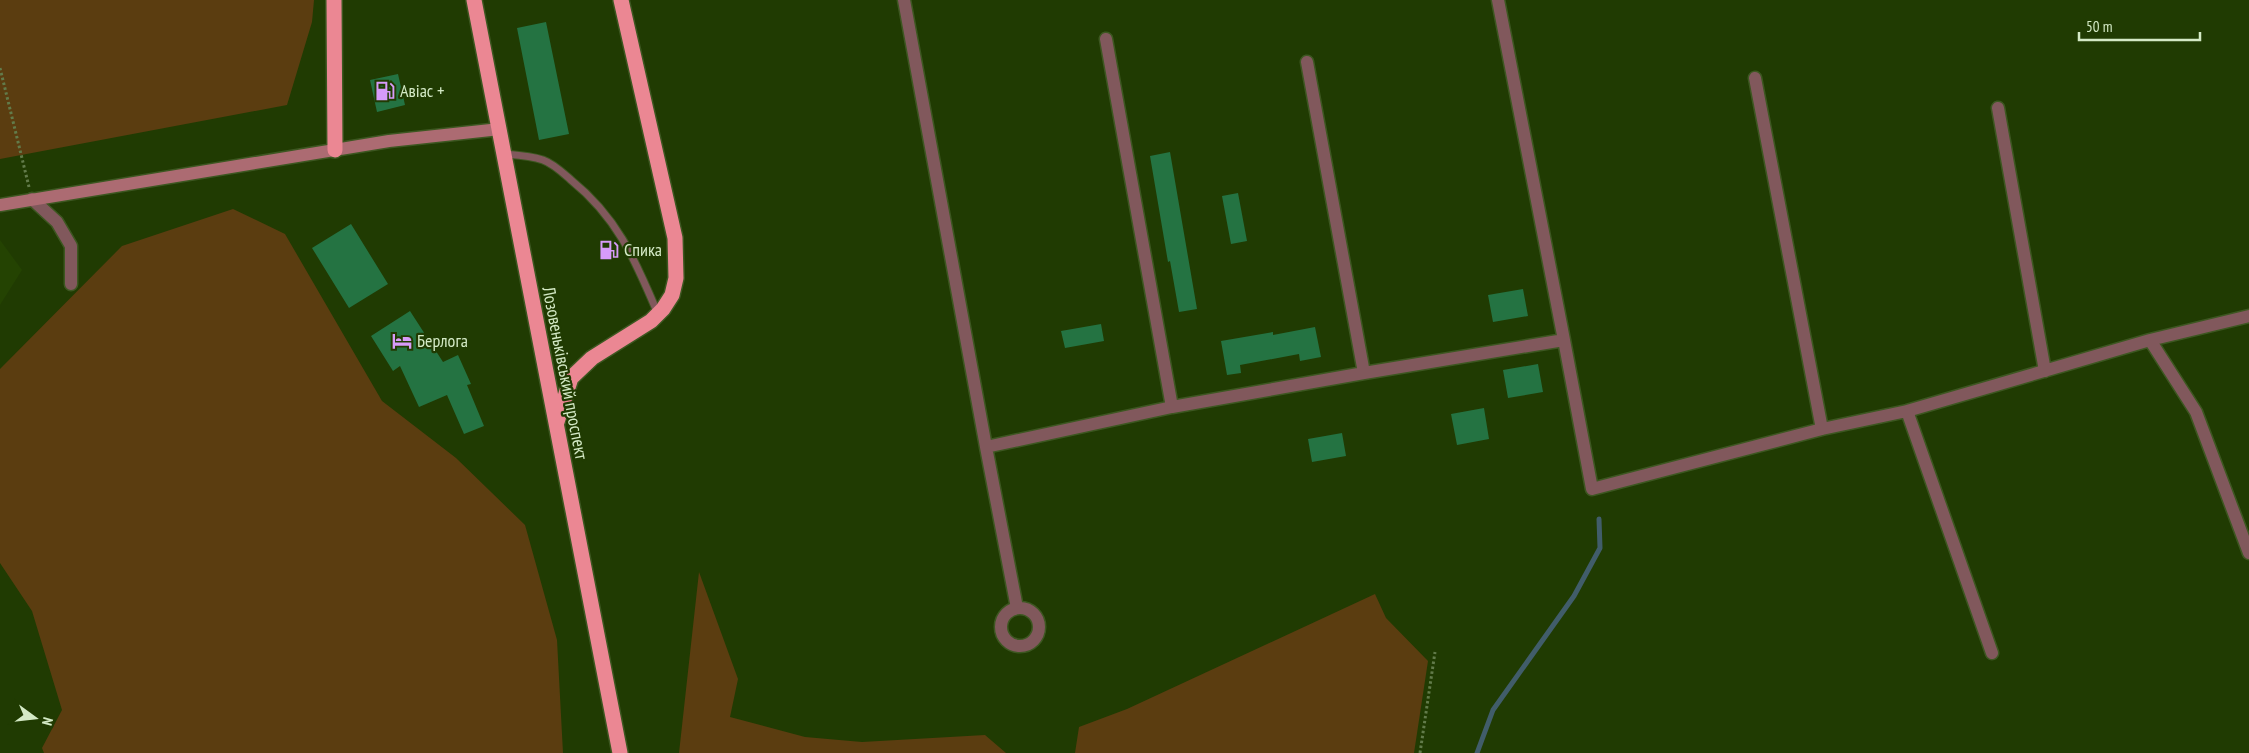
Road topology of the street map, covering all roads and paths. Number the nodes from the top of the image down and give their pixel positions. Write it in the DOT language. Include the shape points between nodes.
graph roads {
  1 [pos="334,0"];
  2 [pos="474,0"];
  3 [pos="621,0"];
  4 [pos="904,0"];
  5 [pos="1498,0"];
  6 [pos="1106,39"];
  7 [pos="1307,62"];
  8 [pos="0,68"];
  9 [pos="1755,78"];
  10 [pos="1998,108"];
  11 [pos="500,128"];
  12 [pos="335,150"];
  13 [pos="505,154"];
  14 [pos="32,199"];
  15 [pos="0,205"];
  16 [pos="71,284"];
  17 [pos="658,314"];
  18 [pos="2249,316"];
  19 [pos="1564,340"];
  20 [pos="2150,340"];
  21 [pos="2046,370"];
  22 [pos="1364,373"];
  23 [pos="1172,407"];
  24 [pos="1907,411"];
  25 [pos="556,426"];
  26 [pos="1822,429"];
  27 [pos="986,446"];
  28 [pos="2249,553"];
  29 [pos="1017,608"];
  30 [pos="1435,652"];
  31 [pos="1992,653"];
  32 [pos="620,753"];
  33 [pos="1420,753"];
  1 -- 12 [label="highway"];
  2 -- 11 [label="highway, Лозовеньківський проспект"];
  3 -- 17 [label="highway" via="675,238 676,278 672,295"];
  4 -- 27 [label="street"];
  5 -- 19 [label="street"];
  6 -- 23 [label="street"];
  7 -- 22 [label="street"];
  8 -- 14 [label="path"];
  9 -- 26 [label="street"];
  10 -- 21 [label="street"];
  11 -- 12 [label="street"];
  11 -- 13 [label="highway, Лозовеньківський проспект"];
  12 -- 14 [label="street"];
  13 -- 17 [label="lane" via="545,161 592,197 634,257"];
  13 -- 25 [label="highway, Лозовеньківський проспект"];
  14 -- 15 [label="street"];
  14 -- 16 [label="street" via="57,222 71,246"];
  17 -- 25 [label="highway" via="592,358 571,378"];
  18 -- 20 [label="street"];
  19 -- 22 [label="street"];
  19 -- 26 [label="street" via="1592,489"];
  20 -- 21 [label="street"];
  20 -- 28 [label="street" via="2196,412"];
  21 -- 24 [label="street"];
  22 -- 23 [label="street"];
  23 -- 27 [label="street"];
  24 -- 26 [label="street"];
  24 -- 31 [label="street"];
  25 -- 32 [label="highway, Лозовеньківський проспект"];
  27 -- 29 [label="street"];
  30 -- 33 [label="path"];
}
